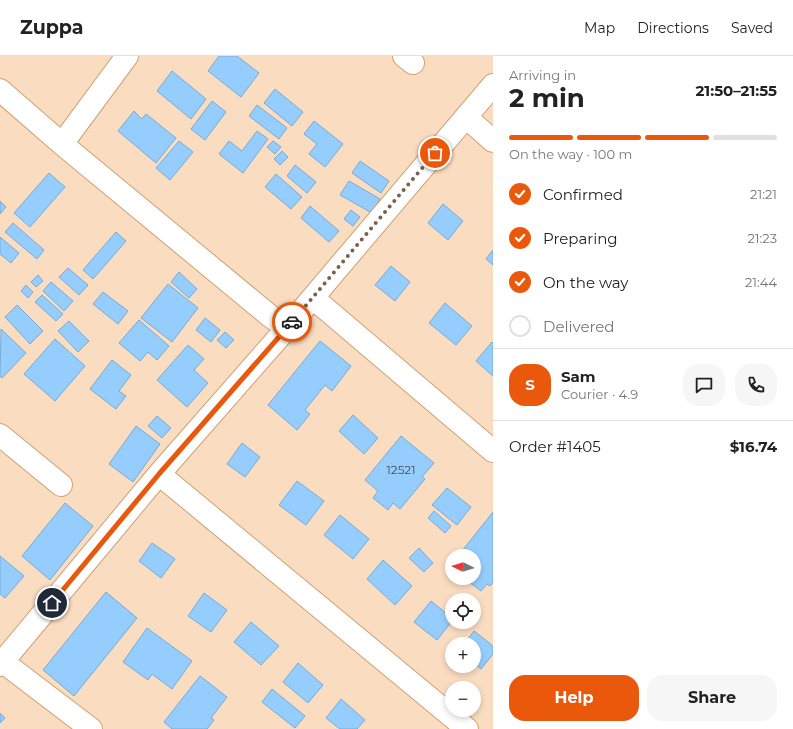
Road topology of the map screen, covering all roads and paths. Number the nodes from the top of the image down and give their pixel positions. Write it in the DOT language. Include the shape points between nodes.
graph roads {
  1 [pos="127,56"];
  2 [pos="493,85"];
  3 [pos="0,90"];
  4 [pos="466,117"];
  5 [pos="493,141"];
  6 [pos="62,144"];
  7 [pos="313,298"];
  8 [pos="287,328"];
  9 [pos="0,434"];
  10 [pos="493,450"];
  11 [pos="159,474"];
  12 [pos="62,484"];
  13 [pos="1,663"];
  14 [pos="91,729"];
  15 [pos="467,729"];
  1 -- 6 [label="street"];
  2 -- 4 [label="street"];
  3 -- 6 [label="street"];
  4 -- 5 [label="street"];
  4 -- 7 [label="street"];
  6 -- 8 [label="street"];
  7 -- 8 [label="street"];
  7 -- 10 [label="street"];
  8 -- 11 [label="street"];
  9 -- 12 [label="street"];
  11 -- 13 [label="street"];
  11 -- 15 [label="street"];
  13 -- 14 [label="street"];
}
